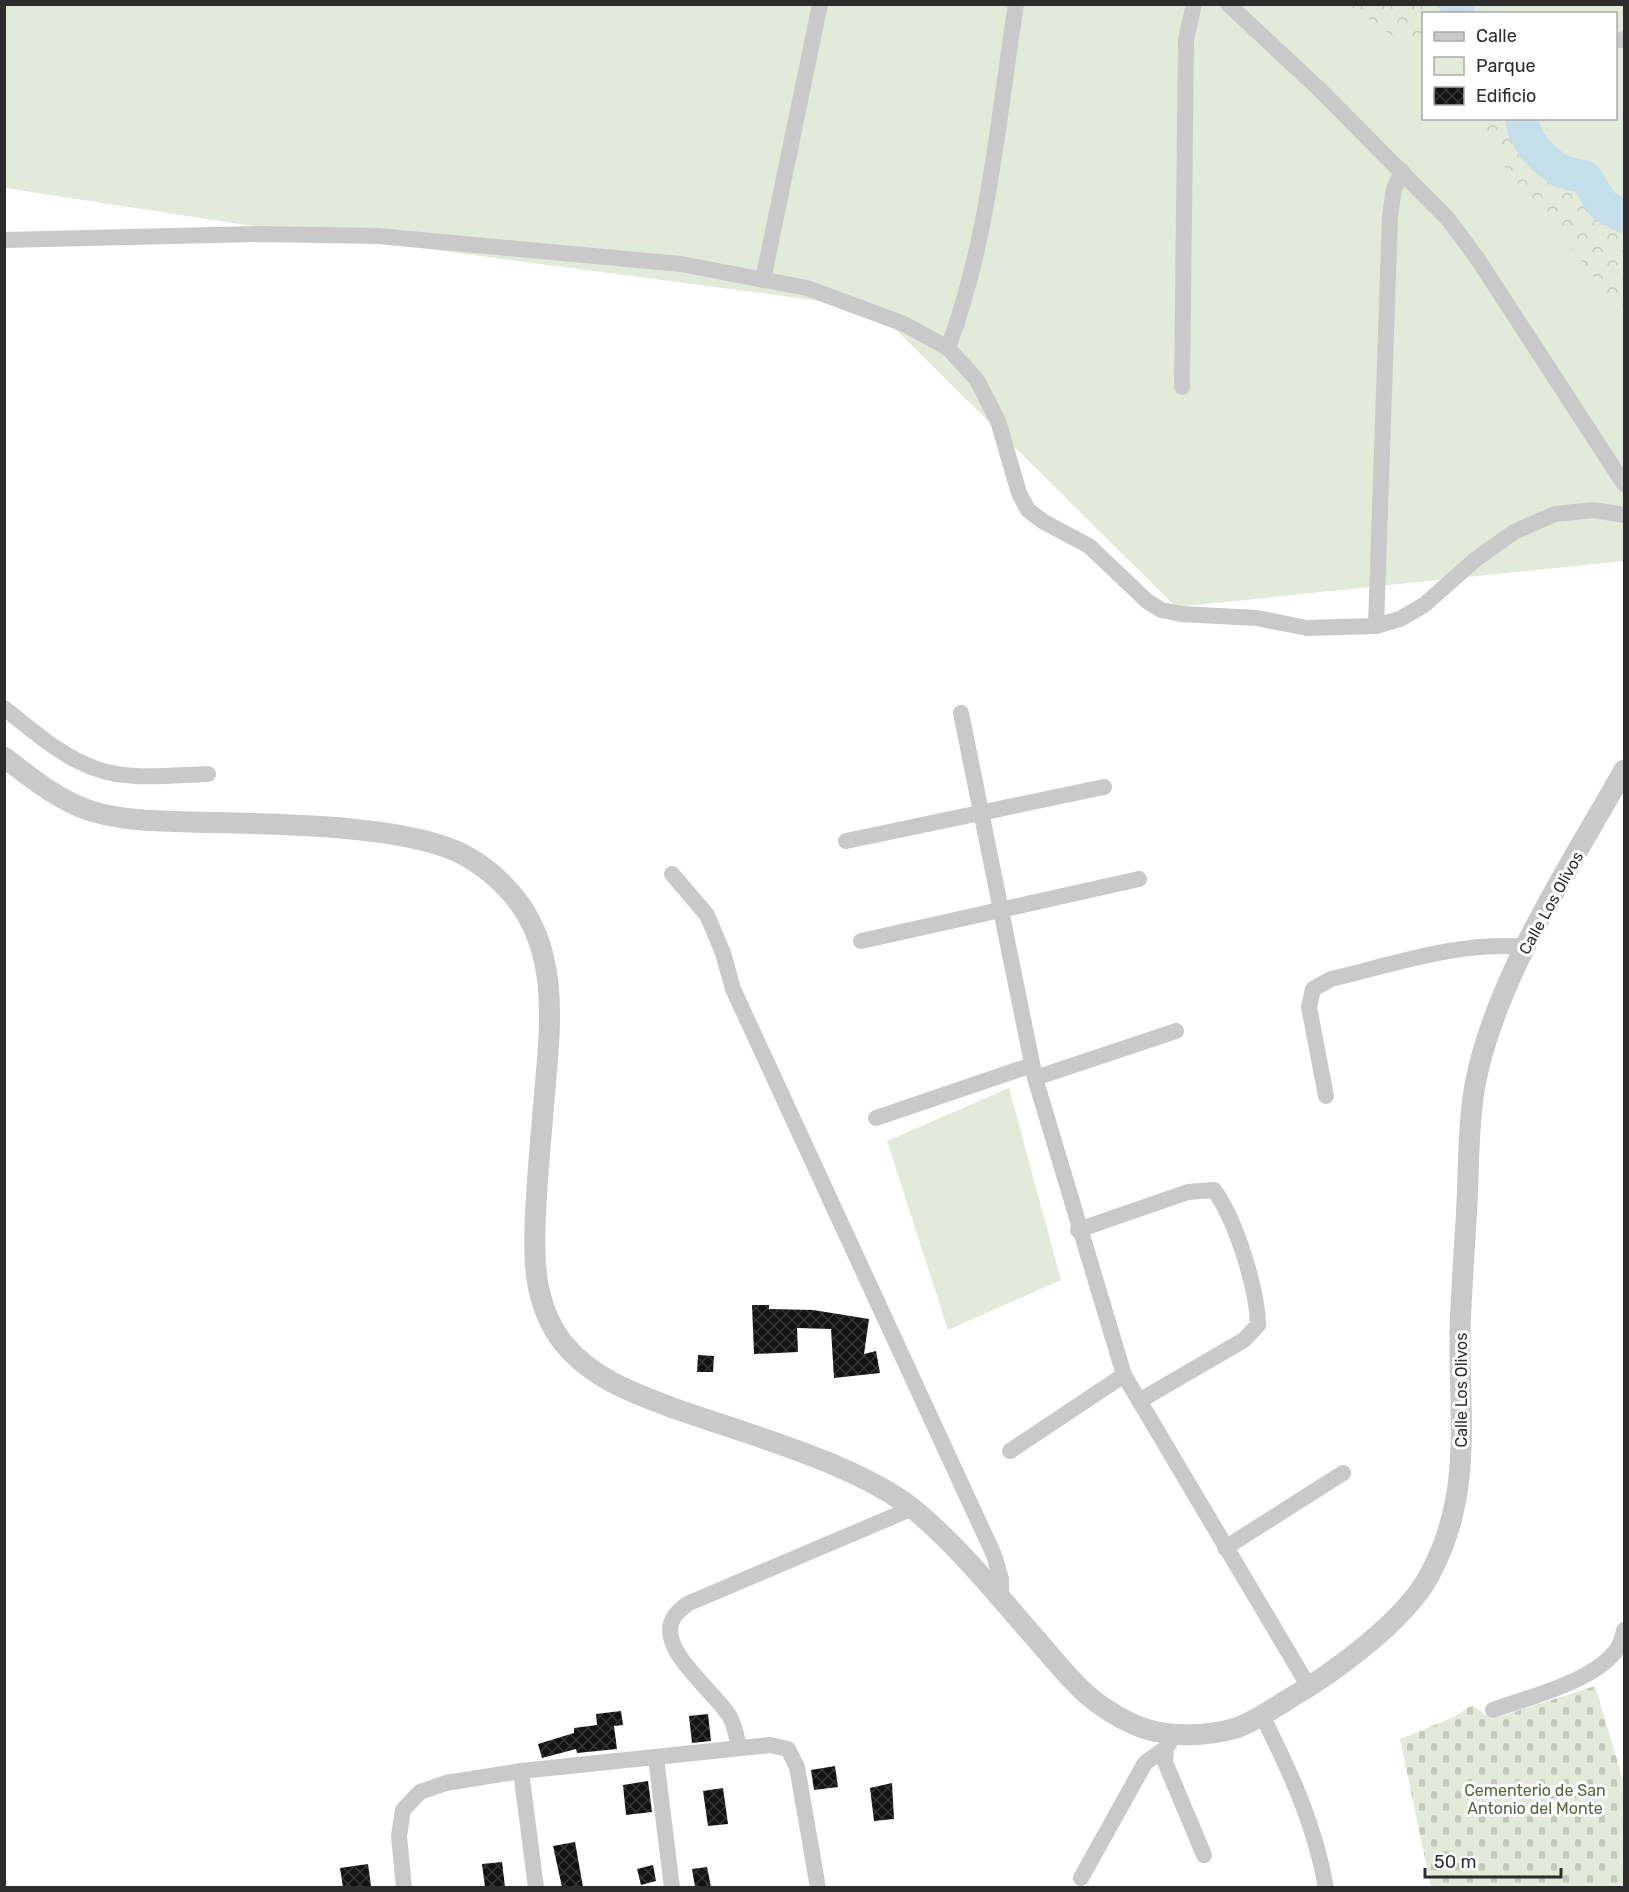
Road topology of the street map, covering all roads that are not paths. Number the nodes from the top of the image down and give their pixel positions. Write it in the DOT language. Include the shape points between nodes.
graph roads {
  1 [pos="820,4"];
  2 [pos="1016,4"];
  3 [pos="1194,4"];
  4 [pos="1228,4"];
  5 [pos="1402,171"];
  6 [pos="4,240"];
  7 [pos="763,280"];
  8 [pos="948,348"];
  9 [pos="1182,387"];
  10 [pos="1624,484"];
  11 [pos="1624,515"];
  12 [pos="1376,626"];
  13 [pos="4,708"];
  14 [pos="961,713"];
  15 [pos="4,757"];
  16 [pos="1624,770"];
  17 [pos="208,774"];
  18 [pos="1104,787"];
  19 [pos="981,812"];
  20 [pos="846,841"];
  21 [pos="672,874"];
  22 [pos="1139,879"];
  23 [pos="1001,911"];
  24 [pos="861,941"];
  25 [pos="1526,946"];
  26 [pos="1176,1031"];
  27 [pos="1033,1072"];
  28 [pos="1326,1096"];
  29 [pos="876,1118"];
  30 [pos="1078,1230"];
  31 [pos="1124,1375"];
  32 [pos="1139,1401"];
  33 [pos="1010,1451"];
  34 [pos="1343,1473"];
  35 [pos="913,1508"];
  36 [pos="1225,1548"];
  37 [pos="1001,1599"];
  38 [pos="1624,1630"];
  39 [pos="1309,1687"];
  40 [pos="1493,1710"];
  41 [pos="1262,1715"];
  42 [pos="1171,1741"];
  43 [pos="739,1748"];
  44 [pos="656,1758"];
  45 [pos="521,1771"];
  46 [pos="1204,1855"];
  47 [pos="1081,1878"];
  48 [pos="404,1887"];
  49 [pos="536,1887"];
  50 [pos="672,1887"];
  51 [pos="818,1887"];
  52 [pos="1326,1887"];
  1 -- 7 [label="street"];
  2 -- 8 [label="street" via="976,256"];
  3 -- 9 [label="street" via="1186,39"];
  4 -- 5 [label="street"];
  5 -- 10 [label="street" via="1448,219 1477,258"];
  5 -- 12 [label="street" via="1394,189 1390,216"];
  6 -- 7 [label="street" via="261,234 378,236 681,264"];
  7 -- 8 [label="street" via="807,288 840,300 904,324"];
  8 -- 12 [label="street" via="977,380 998,421 1019,493 1028,510 1089,546 1147,601 1161,610 1181,614 1257,618 1307,628"];
  11 -- 12 [label="street" via="1594,510 1555,514 1514,532 1424,605 1400,619"];
  13 -- 17 [label="street" via="63,752 98,770 124,774"];
  14 -- 19 [label="street"];
  15 -- 35 [label="street, Calle Los Olivos" via="58,796 90,810 130,819 376,833 432,842 463,854 490,872 512,893 530,920 550,987 551,1021 534,1258 537,1289 549,1322 594,1373 634,1393 869,1481"];
  16 -- 25 [label="street, Calle Los Olivos"];
  18 -- 19 [label="street"];
  19 -- 20 [label="street"];
  19 -- 23 [label="street"];
  21 -- 37 [label="street" via="706,915 733,989 994,1555 1001,1579"];
  22 -- 23 [label="street"];
  23 -- 24 [label="street"];
  23 -- 27 [label="street"];
  25 -- 28 [label="street" via="1492,944 1456,949 1331,979 1313,988 1309,1007"];
  25 -- 39 [label="street, Calle Los Olivos" via="1498,1005 1475,1089 1460,1338 1464,1428 1458,1496 1448,1536 1427,1581 1415,1596 1386,1627"];
  26 -- 27 [label="street"];
  27 -- 29 [label="street"];
  27 -- 30 [label="street"];
  30 -- 31 [label="street"];
  30 -- 32 [label="street" via="1188,1192 1214,1190 1227,1208 1257,1303 1258,1325 1244,1340"];
  31 -- 32 [label="street"];
  31 -- 33 [label="street"];
  32 -- 36 [label="street"];
  34 -- 36 [label="street"];
  35 -- 37 [label="street, Calle Los Olivos"];
  35 -- 43 [label="street" via="687,1604 673,1619 671,1638 678,1656 729,1715"];
  36 -- 39 [label="street"];
  37 -- 42 [label="street, Calle Los Olivos" via="1085,1695"];
  38 -- 40 [label="street" via="1618,1648 1597,1669"];
  39 -- 41 [label="street, Calle Los Olivos"];
  41 -- 42 [label="street, Calle Los Olivos" via="1236,1727"];
  41 -- 52 [label="street" via="1302,1797"];
  42 -- 46 [label="street" via="1166,1762 1170,1776"];
  42 -- 47 [label="street" via="1145,1763"];
  43 -- 44 [label="street"];
  43 -- 51 [label="street" via="770,1745 788,1749 797,1767"];
  44 -- 45 [label="street"];
  44 -- 50 [label="street"];
  45 -- 48 [label="street" via="446,1783 420,1792 403,1810 399,1836"];
  45 -- 49 [label="street"];
}
